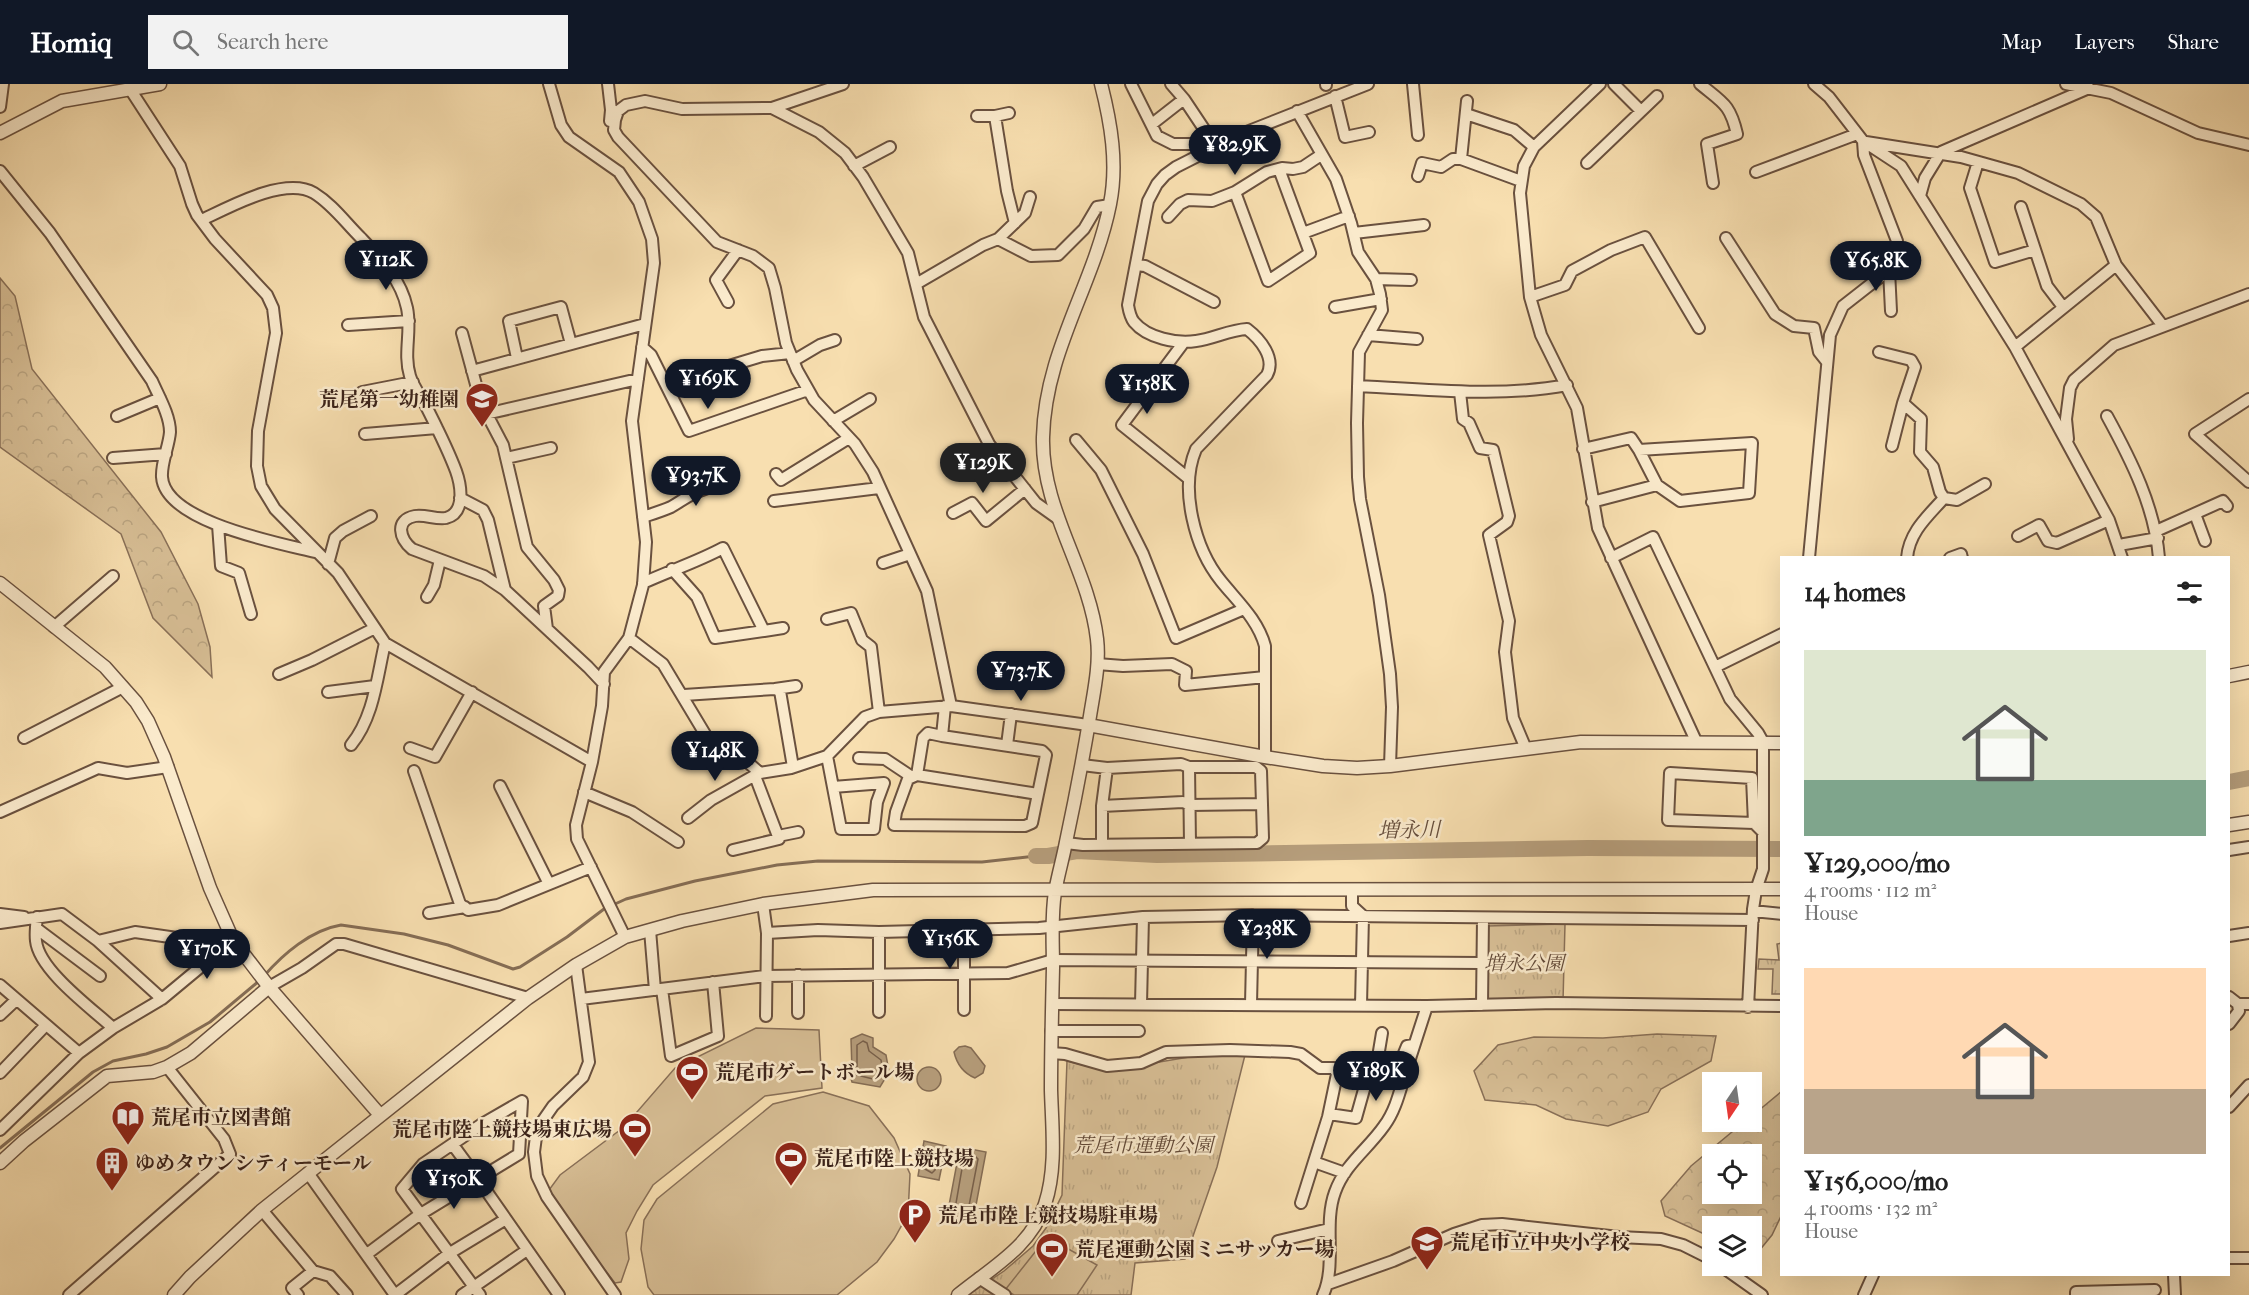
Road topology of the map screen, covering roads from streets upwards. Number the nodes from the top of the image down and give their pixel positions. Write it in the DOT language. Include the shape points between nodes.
graph roads {
  1 [pos="3,84"];
  2 [pos="160,84"];
  3 [pos="549,84"];
  4 [pos="608,84"];
  5 [pos="843,84"];
  6 [pos="1101,84"];
  7 [pos="1131,84"];
  8 [pos="1171,84"];
  9 [pos="1368,84"];
  10 [pos="1413,84"];
  11 [pos="1600,84"];
  12 [pos="1614,84"];
  13 [pos="1700,84"];
  14 [pos="1814,84"];
  15 [pos="2066,84"];
  16 [pos="2088,88"];
  17 [pos="130,89"];
  18 [pos="1335,96"];
  19 [pos="1657,96"];
  20 [pos="1184,99"];
  21 [pos="1467,101"];
  22 [pos="0,107"];
  23 [pos="772,108"];
  24 [pos="0,111"];
  25 [pos="1297,111"];
  26 [pos="1641,111"];
  27 [pos="1009,113"];
  28 [pos="1466,114"];
  29 [pos="977,116"];
  30 [pos="995,116"];
  31 [pos="0,117"];
  32 [pos="1152,124"];
  33 [pos="1370,132"];
  34 [pos="0,133"];
  35 [pos="617,135"];
  36 [pos="1418,135"];
  37 [pos="1860,138"];
  38 [pos="2249,145"];
  39 [pos="890,147"];
  40 [pos="1534,147"];
  41 [pos="1211,150"];
  42 [pos="1941,152"];
  43 [pos="1321,155"];
  44 [pos="1461,159"];
  45 [pos="1978,162"];
  46 [pos="1587,163"];
  47 [pos="854,166"];
  48 [pos="1279,169"];
  49 [pos="0,171"];
  50 [pos="1756,172"];
  51 [pos="1418,176"];
  52 [pos="1521,181"];
  53 [pos="1713,183"];
  54 [pos="1235,192"];
  55 [pos="1920,196"];
  56 [pos="1030,197"];
  57 [pos="1110,205"];
  58 [pos="2020,207"];
  59 [pos="1349,216"];
  60 [pos="1168,217"];
  61 [pos="202,220"];
  62 [pos="1015,223"];
  63 [pos="1424,225"];
  64 [pos="1303,233"];
  65 [pos="1354,233"];
  66 [pos="1726,238"];
  67 [pos="998,239"];
  68 [pos="738,250"];
  69 [pos="2035,250"];
  70 [pos="1136,264"];
  71 [pos="2116,264"];
  72 [pos="1888,270"];
  73 [pos="1376,279"];
  74 [pos="1411,280"];
  75 [pos="916,284"];
  76 [pos="2249,294"];
  77 [pos="1530,297"];
  78 [pos="1381,299"];
  79 [pos="728,302"];
  80 [pos="1214,302"];
  81 [pos="1335,307"];
  82 [pos="2063,307"];
  83 [pos="1891,311"];
  84 [pos="409,321"];
  85 [pos="645,324"];
  86 [pos="348,325"];
  87 [pos="2163,326"];
  88 [pos="1699,327"];
  89 [pos="462,333"];
  90 [pos="1368,335"];
  91 [pos="1417,339"];
  92 [pos="835,340"];
  93 [pos="1185,342"];
  94 [pos="571,344"];
  95 [pos="2015,346"];
  96 [pos="642,347"];
  97 [pos="1879,352"];
  98 [pos="791,357"];
  99 [pos="517,358"];
  100 [pos="1827,362"];
  101 [pos="472,371"];
  102 [pos="638,379"];
  103 [pos="413,382"];
  104 [pos="666,385"];
  105 [pos="1567,385"];
  106 [pos="1358,386"];
  107 [pos="808,390"];
  108 [pos="362,392"];
  109 [pos="1460,392"];
  110 [pos="160,398"];
  111 [pos="870,399"];
  112 [pos="2249,399"];
  113 [pos="1903,403"];
  114 [pos="486,414"];
  115 [pos="117,416"];
  116 [pos="2107,416"];
  117 [pos="833,421"];
  118 [pos="437,428"];
  119 [pos="365,434"];
  120 [pos="849,438"];
  121 [pos="1076,440"];
  122 [pos="2068,445"];
  123 [pos="1892,446"];
  124 [pos="551,448"];
  125 [pos="1583,449"];
  126 [pos="1639,450"];
  127 [pos="166,454"];
  128 [pos="113,458"];
  129 [pos="507,458"];
  130 [pos="700,471"];
  131 [pos="1188,478"];
  132 [pos="781,481"];
  133 [pos="2249,482"];
  134 [pos="1985,484"];
  135 [pos="1657,485"];
  136 [pos="879,488"];
  137 [pos="1025,489"];
  138 [pos="460,498"];
  139 [pos="1944,498"];
  140 [pos="774,501"];
  141 [pos="1592,502"];
  142 [pos="2227,506"];
  143 [pos="953,513"];
  144 [pos="2195,514"];
  145 [pos="370,516"];
  146 [pos="643,517"];
  147 [pos="1057,518"];
  148 [pos="2109,520"];
  149 [pos="218,525"];
  150 [pos="2157,534"];
  151 [pos="2018,536"];
  152 [pos="2205,541"];
  153 [pos="2119,545"];
  154 [pos="315,552"];
  155 [pos="910,554"];
  156 [pos="1809,556"];
  157 [pos="1907,556"];
  158 [pos="2122,556"];
  159 [pos="2159,556"];
  160 [pos="1611,558"];
  161 [pos="440,560"];
  162 [pos="883,563"];
  163 [pos="328,564"];
  164 [pos="672,569"];
  165 [pos="113,576"];
  166 [pos="0,583"];
  167 [pos="643,583"];
  168 [pos="505,590"];
  169 [pos="428,597"];
  170 [pos="1244,609"];
  171 [pos="251,614"];
  172 [pos="827,619"];
  173 [pos="54,627"];
  174 [pos="375,628"];
  175 [pos="783,628"];
  176 [pos="547,629"];
  177 [pos="764,631"];
  178 [pos="1780,634"];
  179 [pos="629,638"];
  180 [pos="385,643"];
  181 [pos="1097,664"];
  182 [pos="1715,667"];
  183 [pos="2249,672"];
  184 [pos="279,674"];
  185 [pos="2230,675"];
  186 [pos="1265,677"];
  187 [pos="604,684"];
  188 [pos="375,686"];
  189 [pos="796,686"];
  190 [pos="123,687"];
  191 [pos="775,688"];
  192 [pos="328,692"];
  193 [pos="472,692"];
  194 [pos="684,695"];
  195 [pos="948,706"];
  196 [pos="879,712"];
  197 [pos="1011,714"];
  198 [pos="1088,725"];
  199 [pos="942,736"];
  200 [pos="24,738"];
  201 [pos="1696,741"];
  202 [pos="1763,742"];
  203 [pos="1780,743"];
  204 [pos="351,745"];
  205 [pos="1007,745"];
  206 [pos="410,748"];
  207 [pos="1526,749"];
  208 [pos="827,756"];
  209 [pos="1265,757"];
  210 [pos="859,758"];
  211 [pos="592,762"];
  212 [pos="1082,765"];
  213 [pos="1390,766"];
  214 [pos="168,767"];
  215 [pos="793,767"];
  216 [pos="1189,767"];
  217 [pos="1107,768"];
  218 [pos="414,771"];
  219 [pos="757,774"];
  220 [pos="915,776"];
  221 [pos="500,786"];
  222 [pos="832,787"];
  223 [pos="584,792"];
  224 [pos="1038,794"];
  225 [pos="1262,804"];
  226 [pos="1190,805"];
  227 [pos="1102,806"];
  228 [pos="0,812"];
  229 [pos="688,818"];
  230 [pos="2249,822"];
  231 [pos="1754,823"];
  232 [pos="2230,825"];
  233 [pos="798,832"];
  234 [pos="1763,835"];
  235 [pos="778,836"];
  236 [pos="678,842"];
  237 [pos="1066,843"];
  238 [pos="1102,844"];
  239 [pos="1190,844"];
  240 [pos="2249,847"];
  241 [pos="733,850"];
  242 [pos="2230,850"];
  243 [pos="591,867"];
  244 [pos="549,884"];
  245 [pos="1780,889"];
  246 [pos="1352,890"];
  247 [pos="1756,890"];
  248 [pos="1055,891"];
  249 [pos="763,904"];
  250 [pos="465,907"];
  251 [pos="429,913"];
  252 [pos="0,914"];
  253 [pos="1780,914"];
  254 [pos="1253,915"];
  255 [pos="1363,916"];
  256 [pos="1753,916"];
  257 [pos="1143,917"];
  258 [pos="1483,918"];
  259 [pos="34,922"];
  260 [pos="0,923"];
  261 [pos="1053,926"];
  262 [pos="650,930"];
  263 [pos="964,930"];
  264 [pos="879,932"];
  265 [pos="767,933"];
  266 [pos="2249,933"];
  267 [pos="2230,936"];
  268 [pos="625,937"];
  269 [pos="98,941"];
  270 [pos="229,942"];
  271 [pos="1053,960"];
  272 [pos="1143,960"];
  273 [pos="1253,961"];
  274 [pos="1361,962"];
  275 [pos="1481,963"];
  276 [pos="576,965"];
  277 [pos="879,973"];
  278 [pos="964,973"];
  279 [pos="798,975"];
  280 [pos="100,976"];
  281 [pos="767,976"];
  282 [pos="713,982"];
  283 [pos="0,985"];
  284 [pos="268,985"];
  285 [pos="658,989"];
  286 [pos="2230,997"];
  287 [pos="528,998"];
  288 [pos="162,999"];
  289 [pos="581,999"];
  290 [pos="16,1000"];
  291 [pos="1052,1004"];
  292 [pos="1141,1004"];
  293 [pos="1251,1004"];
  294 [pos="2244,1004"];
  295 [pos="1361,1005"];
  296 [pos="1482,1005"];
  297 [pos="1427,1006"];
  298 [pos="1780,1006"];
  299 [pos="1748,1007"];
  300 [pos="964,1010"];
  301 [pos="879,1012"];
  302 [pos="798,1013"];
  303 [pos="0,1015"];
  304 [pos="766,1016"];
  305 [pos="2230,1023"];
  306 [pos="46,1025"];
  307 [pos="113,1028"];
  308 [pos="1052,1031"];
  309 [pos="1140,1031"];
  310 [pos="1382,1034"];
  311 [pos="1414,1045"];
  312 [pos="79,1053"];
  313 [pos="1051,1053"];
  314 [pos="167,1067"];
  315 [pos="1376,1069"];
  316 [pos="0,1073"];
  317 [pos="2249,1085"];
  318 [pos="2230,1106"];
  319 [pos="1329,1114"];
  320 [pos="380,1115"];
  321 [pos="0,1130"];
  322 [pos="453,1145"];
  323 [pos="1314,1162"];
  324 [pos="0,1163"];
  325 [pos="308,1173"];
  326 [pos="1345,1173"];
  327 [pos="478,1179"];
  328 [pos="1301,1203"];
  329 [pos="262,1210"];
  330 [pos="419,1215"];
  331 [pos="506,1219"];
  332 [pos="1329,1229"];
  333 [pos="1278,1241"];
  334 [pos="527,1250"];
  335 [pos="450,1253"];
  336 [pos="368,1254"];
  337 [pos="1702,1254"];
  338 [pos="2230,1258"];
  339 [pos="2249,1258"];
  340 [pos="313,1271"];
  341 [pos="1735,1276"];
  342 [pos="1873,1276"];
  343 [pos="2174,1276"];
  344 [pos="979,1278"];
  345 [pos="1328,1284"];
  346 [pos="2155,1290"];
  347 [pos="477,1291"];
  348 [pos="69,1295"];
  349 [pos="174,1295"];
  350 [pos="298,1295"];
  351 [pos="347,1295"];
  352 [pos="462,1295"];
  353 [pos="559,1295"];
  354 [pos="615,1295"];
  355 [pos="958,1295"];
  356 [pos="1005,1295"];
  357 [pos="1323,1295"];
  358 [pos="1762,1295"];
  359 [pos="1864,1295"];
  360 [pos="2076,1295"];
  361 [pos="2175,1295"];
  1 -- 22 [label="street"];
  2 -- 17 [label="street"];
  3 -- 85 [label="street" via="561,125 569,137 619,172 639,202 652,239 654,263"];
  4 -- 35 [label="street" via="609,124 612,134"];
  5 -- 23 [label="street"];
  6 -- 57 [label="street" via="1113,148"];
  7 -- 32 [label="street"];
  8 -- 20 [label="street"];
  9 -- 18 [label="street"];
  10 -- 36 [label="street"];
  11 -- 40 [label="street"];
  12 -- 26 [label="street"];
  13 -- 53 [label="street" via="1733,114 1737,134 1707,144"];
  14 -- 37 [label="street"];
  15 -- 16 [label="street"];
  16 -- 38 [label="street" via="2111,93 2198,133"];
  16 -- 42 [label="street"];
  17 -- 34 [label="street" via="62,101"];
  17 -- 61 [label="street" via="180,166 192,204"];
  18 -- 25 [label="street"];
  18 -- 33 [label="street" via="1345,137"];
  19 -- 26 [label="street"];
  20 -- 32 [label="street"];
  20 -- 41 [label="street"];
  21 -- 28 [label="street"];
  23 -- 35 [label="street" via="682,109 645,101 618,111 614,130"];
  23 -- 47 [label="street" via="819,132"];
  24 -- 31 [label="street"];
  25 -- 41 [label="street"];
  25 -- 43 [label="street"];
  26 -- 46 [label="street"];
  27 -- 30 [label="street"];
  28 -- 40 [label="street" via="1514,130"];
  28 -- 44 [label="street"];
  29 -- 30 [label="street"];
  30 -- 62 [label="street"];
  32 -- 41 [label="street" via="1157,136 1173,144 1200,144"];
  35 -- 68 [label="street" via="717,242"];
  37 -- 42 [label="street"];
  37 -- 50 [label="street"];
  37 -- 55 [label="street" via="1901,166"];
  37 -- 72 [label="street" via="1897,241"];
  39 -- 47 [label="street"];
  40 -- 52 [label="street"];
  41 -- 70 [label="street" via="1176,167 1157,184 1148,201"];
  42 -- 45 [label="street"];
  42 -- 55 [label="street" via="1924,178"];
  43 -- 48 [label="street" via="1303,167"];
  43 -- 59 [label="street" via="1336,179"];
  44 -- 51 [label="street" via="1453,159 1441,168 1422,163"];
  44 -- 52 [label="street"];
  45 -- 69 [label="street" via="1970,188 1995,262"];
  45 -- 71 [label="street" via="2018,173 2091,211"];
  47 -- 75 [label="street" via="908,253"];
  48 -- 54 [label="street"];
  48 -- 64 [label="street"];
  49 -- 110 [label="street" via="107,314"];
  52 -- 77 [label="street"];
  54 -- 60 [label="street" via="1212,201 1188,200"];
  54 -- 64 [label="street" via="1268,281 1310,253"];
  55 -- 95 [label="street"];
  56 -- 62 [label="street" via="1025,213"];
  57 -- 67 [label="street" via="1097,207 1084,230 1058,255 1031,256"];
  57 -- 147 [label="street" via="1053,366 1043,458"];
  58 -- 69 [label="street"];
  59 -- 64 [label="street"];
  59 -- 65 [label="street"];
  61 -- 84 [label="street" via="265,193 293,188 312,192 331,206 388,268 401,289"];
  61 -- 154 [label="street" via="215,240 267,295 273,308 276,333 258,431 257,466 261,486 275,509"];
  62 -- 67 [label="street"];
  63 -- 65 [label="street"];
  65 -- 73 [label="street" via="1358,252"];
  66 -- 100 [label="street" via="1775,314 1794,326 1814,328 1819,352"];
  67 -- 75 [label="street"];
  68 -- 79 [label="street" via="716,280"];
  68 -- 98 [label="street" via="769,268"];
  69 -- 82 [label="street" via="2047,286"];
  70 -- 80 [label="street"];
  70 -- 93 [label="street" via="1128,304 1135,324 1163,339"];
  71 -- 82 [label="street"];
  71 -- 87 [label="street"];
  72 -- 83 [label="street"];
  72 -- 100 [label="street" via="1843,306 1830,335"];
  73 -- 74 [label="street"];
  73 -- 78 [label="street"];
  75 -- 137 [label="street" via="924,317 960,390 989,444"];
  76 -- 87 [label="street"];
  77 -- 88 [label="street" via="1565,285 1572,271 1645,237"];
  77 -- 105 [label="street" via="1541,334"];
  78 -- 81 [label="street"];
  78 -- 90 [label="street" via="1382,310"];
  82 -- 95 [label="street"];
  84 -- 86 [label="street"];
  84 -- 103 [label="street" via="406,359"];
  85 -- 94 [label="street"];
  85 -- 96 [label="street"];
  87 -- 122 [label="street" via="2115,345 2074,380 2067,411"];
  89 -- 101 [label="street"];
  90 -- 91 [label="street"];
  90 -- 106 [label="street" via="1359,352"];
  92 -- 98 [label="street"];
  93 -- 131 [label="street" via="1122,425"];
  93 -- 131 [label="street" via="1247,329 1271,359 1267,375 1196,449"];
  94 -- 99 [label="street"];
  94 -- 99 [label="street" via="561,308 509,321"];
  95 -- 122 [label="street"];
  96 -- 102 [label="street"];
  96 -- 104 [label="street" via="651,355"];
  97 -- 113 [label="street" via="1911,360 1915,367"];
  98 -- 104 [label="street" via="762,356"];
  98 -- 107 [label="street"];
  99 -- 101 [label="street"];
  100 -- 156 [label="street"];
  101 -- 114 [label="street"];
  102 -- 114 [label="street"];
  102 -- 146 [label="street" via="632,422"];
  103 -- 108 [label="street"];
  103 -- 118 [label="street"];
  104 -- 107 [label="street" via="689,431"];
  105 -- 109 [label="street"];
  105 -- 125 [label="street" via="1577,408"];
  106 -- 109 [label="street"];
  106 -- 213 [label="street" via="1359,488 1390,674"];
  107 -- 117 [label="street"];
  109 -- 207 [label="street" via="1463,418 1480,448 1493,450 1509,516 1489,535 1509,621 1505,652 1514,718"];
  110 -- 115 [label="street"];
  110 -- 127 [label="street" via="170,430"];
  111 -- 117 [label="street"];
  112 -- 133 [label="street" via="2196,434"];
  113 -- 123 [label="street"];
  113 -- 139 [label="street" via="1921,419 1920,452 1933,467"];
  114 -- 129 [label="street"];
  116 -- 150 [label="street" via="2141,485"];
  117 -- 120 [label="street"];
  118 -- 119 [label="street"];
  118 -- 138 [label="street" via="457,474"];
  120 -- 132 [label="street"];
  120 -- 136 [label="street" via="873,472"];
  121 -- 170 [label="street" via="1101,470 1143,554 1176,638"];
  122 -- 148 [label="street"];
  124 -- 129 [label="street"];
  125 -- 126 [label="street" via="1632,438"];
  125 -- 141 [label="street"];
  126 -- 135 [label="street"];
  126 -- 135 [label="street" via="1752,442 1749,493 1680,501"];
  127 -- 128 [label="street"];
  127 -- 149 [label="street" via="161,475 172,499"];
  129 -- 176 [label="street" via="527,547 559,590 558,596 544,606"];
  130 -- 146 [label="street" via="705,489"];
  131 -- 170 [label="street" via="1200,544 1219,580"];
  134 -- 139 [label="street" via="1957,500"];
  135 -- 141 [label="street"];
  136 -- 140 [label="street"];
  136 -- 155 [label="street"];
  137 -- 143 [label="street" via="986,521 972,503"];
  137 -- 147 [label="street"];
  138 -- 161 [label="street" via="454,514 445,518 412,516 404,520 400,531 403,542 412,549"];
  138 -- 168 [label="street" via="483,510 489,520"];
  139 -- 157 [label="street" via="1918,527"];
  141 -- 160 [label="street"];
  142 -- 144 [label="street" via="2223,501"];
  144 -- 150 [label="street"];
  144 -- 152 [label="street"];
  145 -- 163 [label="street" via="335,538"];
  146 -- 167 [label="street"];
  147 -- 181 [label="street" via="1093,613"];
  148 -- 151 [label="street" via="2057,543 2048,541 2039,525"];
  148 -- 153 [label="street"];
  149 -- 154 [label="street"];
  149 -- 171 [label="street" via="221,566 238,573"];
  150 -- 153 [label="street"];
  150 -- 159 [label="street"];
  153 -- 158 [label="street"];
  154 -- 163 [label="street"];
  155 -- 162 [label="street"];
  155 -- 195 [label="street" via="927,591"];
  160 -- 182 [label="street" via="1653,537"];
  160 -- 201 [label="street"];
  161 -- 168 [label="street" via="484,576"];
  161 -- 169 [label="street"];
  163 -- 174 [label="street"];
  164 -- 167 [label="street"];
  164 -- 177 [label="street" via="697,597 715,638"];
  164 -- 177 [label="street" via="723,548"];
  165 -- 173 [label="street"];
  166 -- 173 [label="street"];
  167 -- 179 [label="street"];
  168 -- 176 [label="street"];
  170 -- 186 [label="street" via="1262,636"];
  172 -- 196 [label="street" via="851,613 862,640 871,647"];
  173 -- 190 [label="street" via="105,667"];
  174 -- 180 [label="street"];
  174 -- 184 [label="street"];
  175 -- 177 [label="street"];
  176 -- 187 [label="street"];
  178 -- 182 [label="street"];
  179 -- 187 [label="street" via="604,672"];
  179 -- 194 [label="street" via="663,664"];
  180 -- 188 [label="street"];
  180 -- 193 [label="street"];
  181 -- 186 [label="street" via="1172,664 1186,671 1185,685"];
  181 -- 198 [label="street"];
  182 -- 202 [label="street" via="1730,699"];
  183 -- 185 [label="street"];
  186 -- 209 [label="street"];
  187 -- 211 [label="street"];
  188 -- 192 [label="street"];
  188 -- 204 [label="street" via="368,717"];
  189 -- 191 [label="street"];
  190 -- 200 [label="street"];
  190 -- 214 [label="street" via="148,721"];
  191 -- 194 [label="street"];
  191 -- 215 [label="street" via="780,691"];
  193 -- 206 [label="street" via="435,757"];
  193 -- 211 [label="street"];
  194 -- 219 [label="street" via="708,739 730,747"];
  195 -- 196 [label="street"];
  195 -- 197 [label="street"];
  195 -- 199 [label="street"];
  196 -- 208 [label="street" via="865,717"];
  197 -- 198 [label="street"];
  197 -- 205 [label="street"];
  198 -- 209 [label="street"];
  198 -- 212 [label="street"];
  199 -- 205 [label="street"];
  199 -- 220 [label="street" via="928,733 923,738"];
  201 -- 202 [label="street"];
  201 -- 207 [label="street" via="1581,742"];
  202 -- 203 [label="street"];
  202 -- 234 [label="street"];
  205 -- 224 [label="street" via="1046,755"];
  207 -- 213 [label="street"];
  208 -- 215 [label="street"];
  208 -- 222 [label="street"];
  209 -- 213 [label="street" via="1323,766"];
  210 -- 220 [label="street" via="885,759"];
  211 -- 223 [label="street"];
  212 -- 217 [label="street"];
  212 -- 237 [label="street"];
  214 -- 228 [label="street" via="127,772 98,768"];
  214 -- 270 [label="street"];
  215 -- 219 [label="street"];
  216 -- 217 [label="street" via="1181,764"];
  216 -- 225 [label="street" via="1256,768 1261,771"];
  216 -- 226 [label="street"];
  217 -- 227 [label="street"];
  218 -- 250 [label="street" via="460,904"];
  219 -- 229 [label="street"];
  219 -- 235 [label="street"];
  220 -- 224 [label="street"];
  220 -- 224 [label="street" via="908,779 894,825 1025,826 1032,823"];
  221 -- 244 [label="street"];
  222 -- 222 [label="street" via="841,829 874,829 884,783"];
  223 -- 236 [label="street" via="632,812"];
  223 -- 243 [label="street" via="576,825 577,839"];
  225 -- 226 [label="street"];
  225 -- 239 [label="street" via="1263,838 1257,843"];
  226 -- 227 [label="street" via="1183,802"];
  226 -- 239 [label="street"];
  227 -- 238 [label="street"];
  230 -- 232 [label="street"];
  231 -- 231 [label="street" via="1668,820 1670,773 1752,778"];
  231 -- 234 [label="street"];
  233 -- 235 [label="street"];
  234 -- 247 [label="street" via="1763,869"];
  235 -- 241 [label="street" via="779,839"];
  237 -- 238 [label="street"];
  237 -- 248 [label="street"];
  238 -- 239 [label="street"];
  240 -- 242 [label="street"];
  243 -- 244 [label="street"];
  243 -- 268 [label="street"];
  244 -- 250 [label="street" via="498,905 468,910"];
  245 -- 247 [label="street"];
  246 -- 247 [label="street"];
  246 -- 248 [label="street"];
  246 -- 255 [label="street" via="1352,906"];
  247 -- 256 [label="street"];
  248 -- 249 [label="street" via="873,890"];
  248 -- 261 [label="street"];
  249 -- 262 [label="street"];
  249 -- 265 [label="street"];
  250 -- 251 [label="street"];
  252 -- 259 [label="street"];
  253 -- 256 [label="street"];
  254 -- 255 [label="street"];
  254 -- 257 [label="street"];
  254 -- 273 [label="street"];
  255 -- 258 [label="street"];
  255 -- 274 [label="street"];
  256 -- 258 [label="street"];
  256 -- 299 [label="street"];
  257 -- 261 [label="street"];
  257 -- 272 [label="street"];
  258 -- 275 [label="street"];
  259 -- 260 [label="street"];
  259 -- 269 [label="street" via="62,914"];
  259 -- 280 [label="street"];
  259 -- 307 [label="street" via="36,943 48,969"];
  261 -- 263 [label="street"];
  261 -- 271 [label="street"];
  262 -- 268 [label="street"];
  262 -- 285 [label="street"];
  263 -- 264 [label="street"];
  263 -- 278 [label="street"];
  264 -- 265 [label="street"];
  264 -- 277 [label="street"];
  265 -- 281 [label="street"];
  266 -- 267 [label="street"];
  268 -- 276 [label="street"];
  269 -- 270 [label="street" via="135,932"];
  269 -- 288 [label="street"];
  270 -- 284 [label="street" via="247,957"];
  270 -- 288 [label="street"];
  271 -- 272 [label="street"];
  271 -- 278 [label="street" via="1008,973"];
  271 -- 291 [label="street"];
  272 -- 273 [label="street"];
  272 -- 292 [label="street"];
  273 -- 274 [label="street"];
  273 -- 293 [label="street"];
  274 -- 275 [label="street"];
  274 -- 295 [label="street"];
  275 -- 296 [label="street"];
  276 -- 287 [label="street"];
  276 -- 289 [label="street"];
  277 -- 278 [label="street"];
  277 -- 279 [label="street"];
  277 -- 301 [label="street"];
  278 -- 300 [label="street"];
  279 -- 281 [label="street"];
  279 -- 302 [label="street"];
  281 -- 282 [label="street"];
  281 -- 304 [label="street"];
  282 -- 285 [label="street"];
  282 -- 285 [label="street" via="718,1036 671,1056"];
  283 -- 290 [label="street"];
  284 -- 287 [label="street" via="336,944 344,944"];
  284 -- 314 [label="street" via="191,1053"];
  284 -- 320 [label="street"];
  285 -- 289 [label="street"];
  286 -- 294 [label="street"];
  287 -- 320 [label="street"];
  288 -- 307 [label="street"];
  289 -- 354 [label="street" via="589,1062 583,1077 553,1106 537,1129 534,1152 537,1176 547,1197"];
  290 -- 303 [label="street"];
  290 -- 306 [label="street"];
  291 -- 292 [label="street"];
  291 -- 308 [label="street"];
  292 -- 293 [label="street"];
  293 -- 295 [label="street"];
  294 -- 305 [label="street"];
  295 -- 297 [label="street"];
  296 -- 297 [label="street"];
  296 -- 299 [label="street"];
  297 -- 311 [label="street"];
  298 -- 299 [label="street"];
  306 -- 312 [label="street"];
  306 -- 316 [label="street"];
  307 -- 312 [label="street"];
  308 -- 309 [label="street"];
  308 -- 313 [label="street"];
  310 -- 315 [label="street"];
  311 -- 315 [label="street" via="1407,1046 1393,1073"];
  311 -- 326 [label="street" via="1394,1110"];
  312 -- 321 [label="street"];
  313 -- 319 [label="street" via="1107,1066 1141,1062 1166,1052 1301,1054 1320,1068 1334,1068 1337,1074"];
  313 -- 344 [label="street" via="1053,1163 1049,1193 1028,1237"];
  314 -- 324 [label="street" via="107,1076"];
  314 -- 348 [label="street" via="224,1139 230,1154"];
  315 -- 319 [label="street" via="1370,1068 1356,1118"];
  317 -- 318 [label="street"];
  319 -- 323 [label="street"];
  320 -- 325 [label="street"];
  322 -- 327 [label="street"];
  322 -- 327 [label="street" via="522,1101 519,1154"];
  322 -- 330 [label="street" via="423,1164 402,1189"];
  323 -- 326 [label="street"];
  323 -- 328 [label="street"];
  325 -- 329 [label="street"];
  325 -- 336 [label="street"];
  326 -- 332 [label="street" via="1334,1194"];
  327 -- 330 [label="street"];
  327 -- 331 [label="street"];
  329 -- 340 [label="street"];
  329 -- 349 [label="street"];
  330 -- 335 [label="street"];
  330 -- 336 [label="street"];
  331 -- 334 [label="street"];
  331 -- 335 [label="street"];
  332 -- 333 [label="street"];
  332 -- 345 [label="street"];
  334 -- 347 [label="street"];
  334 -- 353 [label="street"];
  335 -- 336 [label="street" via="395,1295"];
  335 -- 347 [label="street"];
  337 -- 345 [label="street" via="1661,1239 1482,1225"];
  338 -- 339 [label="street"];
  340 -- 350 [label="street" via="292,1288"];
  340 -- 351 [label="street" via="330,1276"];
  341 -- 358 [label="street"];
  342 -- 359 [label="street"];
  343 -- 361 [label="street"];
  344 -- 355 [label="street"];
  344 -- 356 [label="street"];
  345 -- 357 [label="street"];
  346 -- 360 [label="street"];
  347 -- 352 [label="street"];
}
